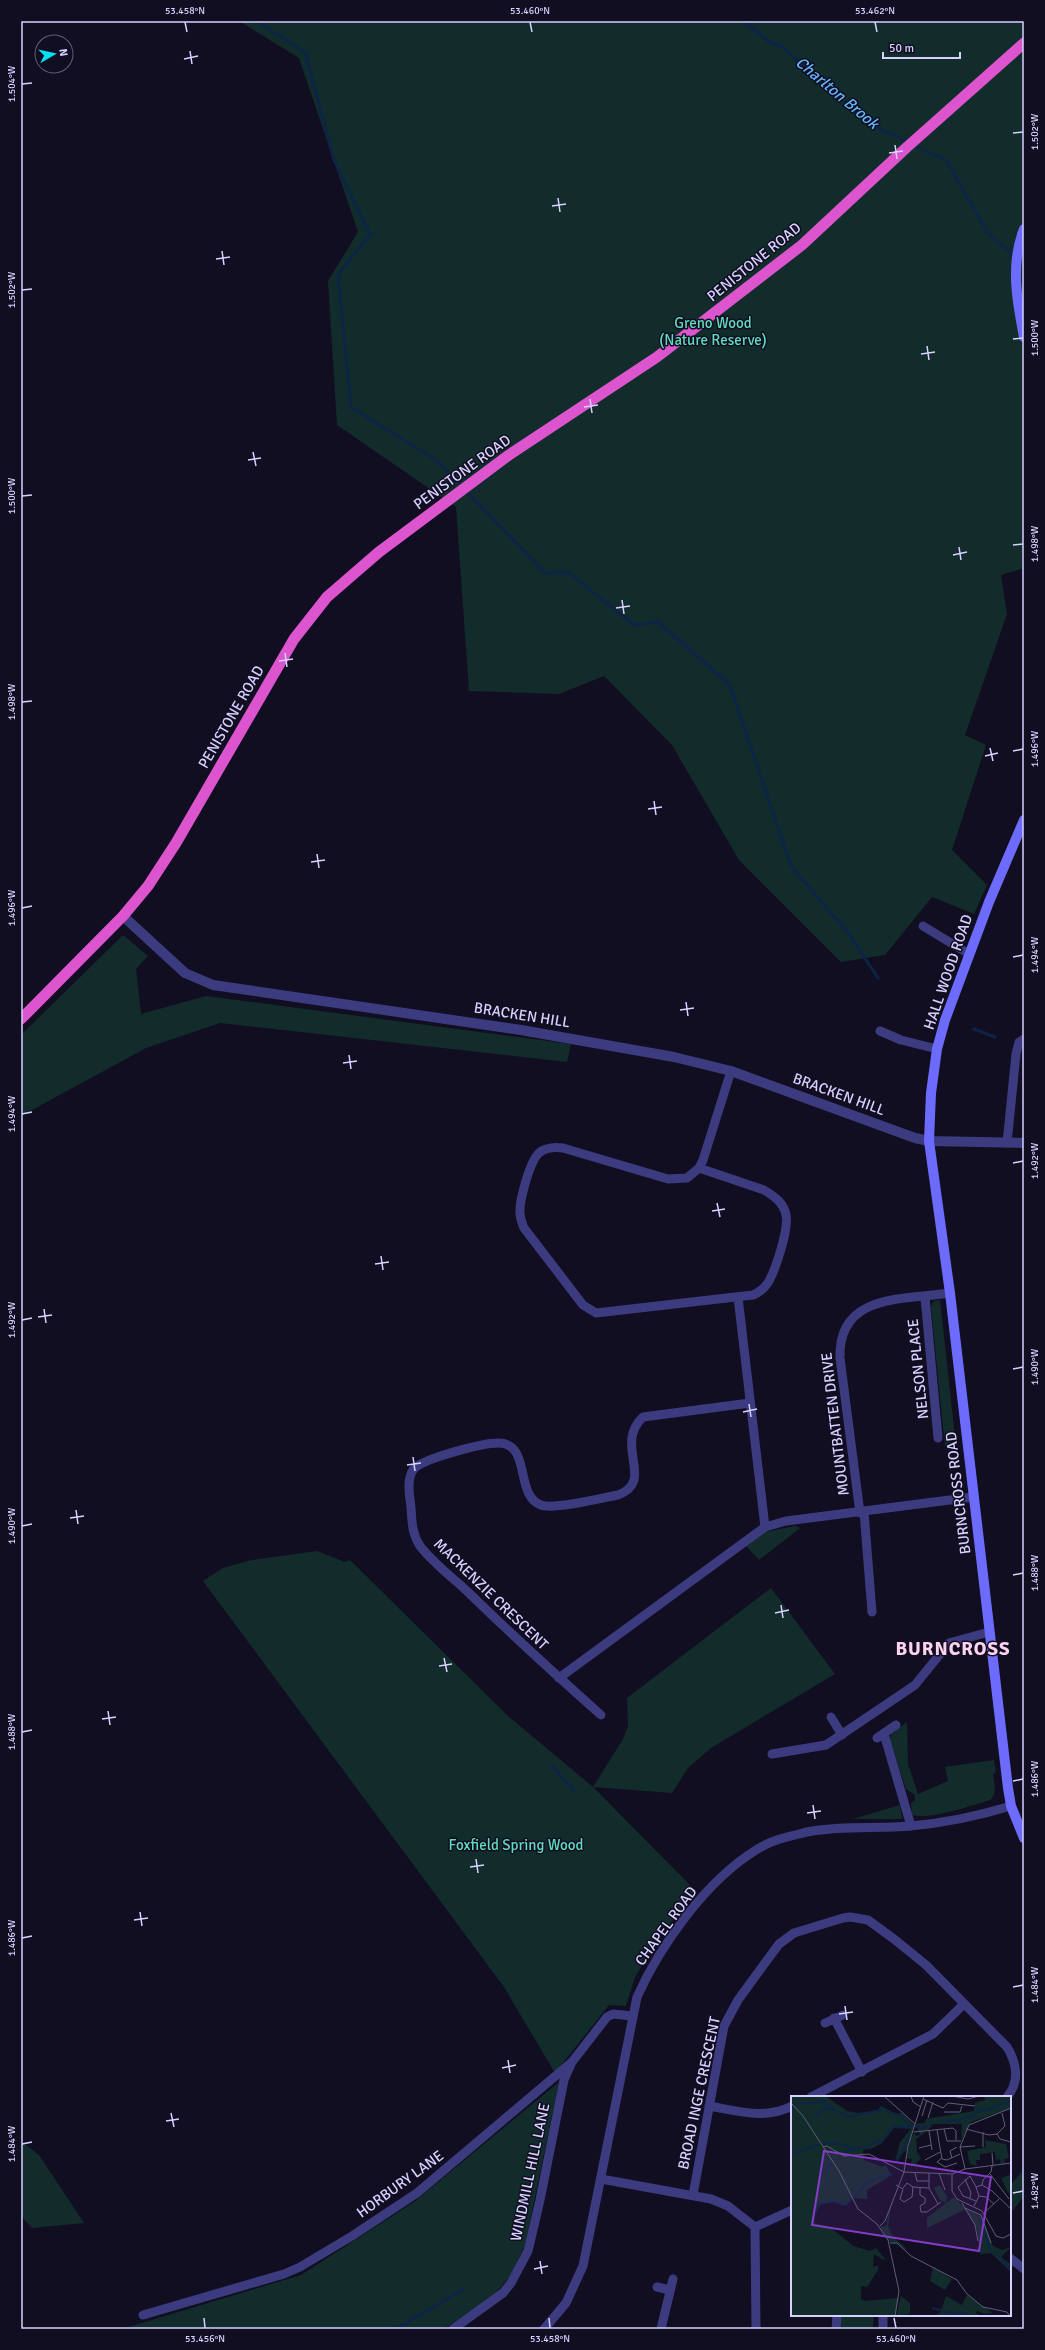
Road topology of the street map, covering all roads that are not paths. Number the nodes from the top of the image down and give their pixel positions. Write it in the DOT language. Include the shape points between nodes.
graph roads {
  1 [pos="1024,43"];
  2 [pos="1024,229"];
  3 [pos="1024,336"];
  4 [pos="1024,820"];
  5 [pos="123,916"];
  6 [pos="923,926"];
  7 [pos="969,954"];
  8 [pos="21,1019"];
  9 [pos="880,1031"];
  10 [pos="1024,1039"];
  11 [pos="937,1049"];
  12 [pos="731,1071"];
  13 [pos="929,1142"];
  14 [pos="1006,1143"];
  15 [pos="1024,1143"];
  16 [pos="699,1168"];
  17 [pos="950,1293"];
  18 [pos="738,1297"];
  19 [pos="925,1297"];
  20 [pos="750,1403"];
  21 [pos="938,1438"];
  22 [pos="973,1497"];
  23 [pos="862,1512"];
  24 [pos="765,1527"];
  25 [pos="872,1612"];
  26 [pos="989,1632"];
  27 [pos="559,1678"];
  28 [pos="601,1716"];
  29 [pos="831,1717"];
  30 [pos="896,1725"];
  31 [pos="842,1735"];
  32 [pos="772,1754"];
  33 [pos="1011,1806"];
  34 [pos="912,1826"];
  35 [pos="1024,1838"];
  36 [pos="964,2004"];
  37 [pos="632,2016"];
  38 [pos="825,2023"];
  39 [pos="572,2062"];
  40 [pos="862,2072"];
  41 [pos="813,2096"];
  42 [pos="1008,2096"];
  43 [pos="709,2106"];
  44 [pos="791,2106"];
  45 [pos="601,2179"];
  46 [pos="693,2195"];
  47 [pos="791,2210"];
  48 [pos="755,2227"];
  49 [pos="1011,2259"];
  50 [pos="1024,2269"];
  51 [pos="673,2279"];
  52 [pos="657,2287"];
  53 [pos="670,2290"];
  54 [pos="143,2315"];
  55 [pos="837,2316"];
  56 [pos="883,2316"];
  57 [pos="453,2329"];
  58 [pos="544,2329"];
  59 [pos="661,2329"];
  60 [pos="756,2329"];
  61 [pos="836,2329"];
  62 [pos="883,2329"];
  1 -- 5 [label="highway, PENISTONE ROAD" via="906,148 802,246 657,357 508,455 379,552 327,597 294,639 176,843 148,886"];
  2 -- 3 [label="main road" via="1018,242 1015,293"];
  4 -- 7 [label="main road, HALL WOOD ROAD"];
  5 -- 8 [label="highway, PENISTONE ROAD"];
  5 -- 12 [label="street, BRACKEN HILL" via="185,973 213,985 521,1030 667,1056"];
  6 -- 7 [label="street"];
  7 -- 11 [label="main road, HALL WOOD ROAD"];
  9 -- 11 [label="street" via="901,1040"];
  10 -- 14 [label="street" via="1019,1042 1016,1054"];
  11 -- 13 [label="main road, HALL WOOD ROAD"];
  12 -- 13 [label="street, BRACKEN HILL"];
  12 -- 16 [label="street"];
  13 -- 14 [label="street, BRACKEN HILL"];
  13 -- 17 [label="main road, BURNCROSS ROAD"];
  14 -- 15 [label="street, BRACKEN HILL"];
  16 -- 18 [label="street" via="773,1195 783,1206 786,1214 787,1225 769,1281 761,1291"];
  16 -- 18 [label="street" via="687,1178 668,1179 563,1148 546,1149 534,1161 521,1202 521,1220 524,1228 583,1305 596,1313"];
  17 -- 19 [label="street, MOUNTBATTEN DRIVE"];
  17 -- 22 [label="main road, BURNCROSS ROAD"];
  18 -- 20 [label="street"];
  19 -- 21 [label="street, NELSON PLACE"];
  19 -- 23 [label="street, MOUNTBATTEN DRIVE" via="883,1301 870,1305 851,1320 839,1344"];
  20 -- 24 [label="street"];
  20 -- 27 [label="street, MACKENZIE CRESCENT" via="644,1417 633,1428 631,1436 634,1479 626,1492 618,1495 557,1506 542,1506 530,1497 514,1450 498,1443 433,1458 417,1465 412,1471 409,1478 412,1527 421,1547"];
  22 -- 23 [label="street"];
  22 -- 26 [label="main road, BURNCROSS ROAD"];
  23 -- 24 [label="street" via="786,1521"];
  23 -- 25 [label="street, MOUNTBATTEN DRIVE"];
  24 -- 27 [label="street"];
  26 -- 31 [label="street" via="948,1643 915,1685"];
  26 -- 33 [label="main road, BURNCROSS ROAD"];
  27 -- 28 [label="street, MACKENZIE CRESCENT"];
  29 -- 31 [label="street"];
  30 -- 34 [label="street" via="880,1736"];
  31 -- 32 [label="street" via="818,1748"];
  33 -- 34 [label="street, CHAPEL ROAD" via="979,1815"];
  33 -- 35 [label="main road, BURNCROSS ROAD"];
  34 -- 37 [label="street, CHAPEL ROAD" via="828,1829 787,1837 756,1850 715,1884 672,1937 647,1975"];
  36 -- 40 [label="street" via="933,2034"];
  36 -- 42 [label="street, BROAD INGE CRESCENT" via="1007,2047 1012,2056 1016,2069 1015,2083"];
  36 -- 43 [label="street, BROAD INGE CRESCENT" via="926,1965 868,1920 843,1918 794,1933 779,1944 730,2011 724,2026"];
  37 -- 39 [label="street, HORBURY LANE" via="613,2014 607,2017"];
  37 -- 45 [label="street, CHAPEL ROAD"];
  38 -- 40 [label="street" via="839,2017"];
  39 -- 54 [label="street, HORBURY LANE" via="417,2193 300,2267 284,2274"];
  39 -- 57 [label="street, WINDMILL HILL LANE" via="564,2080 528,2251 511,2283 502,2293"];
  40 -- 41 [label="street"];
  43 -- 44 [label="street" via="764,2114 780,2112"];
  43 -- 46 [label="street, BROAD INGE CRESCENT"];
  45 -- 46 [label="street"];
  45 -- 58 [label="street, CHAPEL ROAD" via="583,2266 566,2303"];
  46 -- 48 [label="street" via="728,2206"];
  47 -- 48 [label="street"];
  48 -- 60 [label="street"];
  49 -- 50 [label="street"];
  51 -- 53 [label="street"];
  52 -- 53 [label="street"];
  53 -- 59 [label="street"];
  55 -- 61 [label="street"];
  56 -- 62 [label="street"];
}
